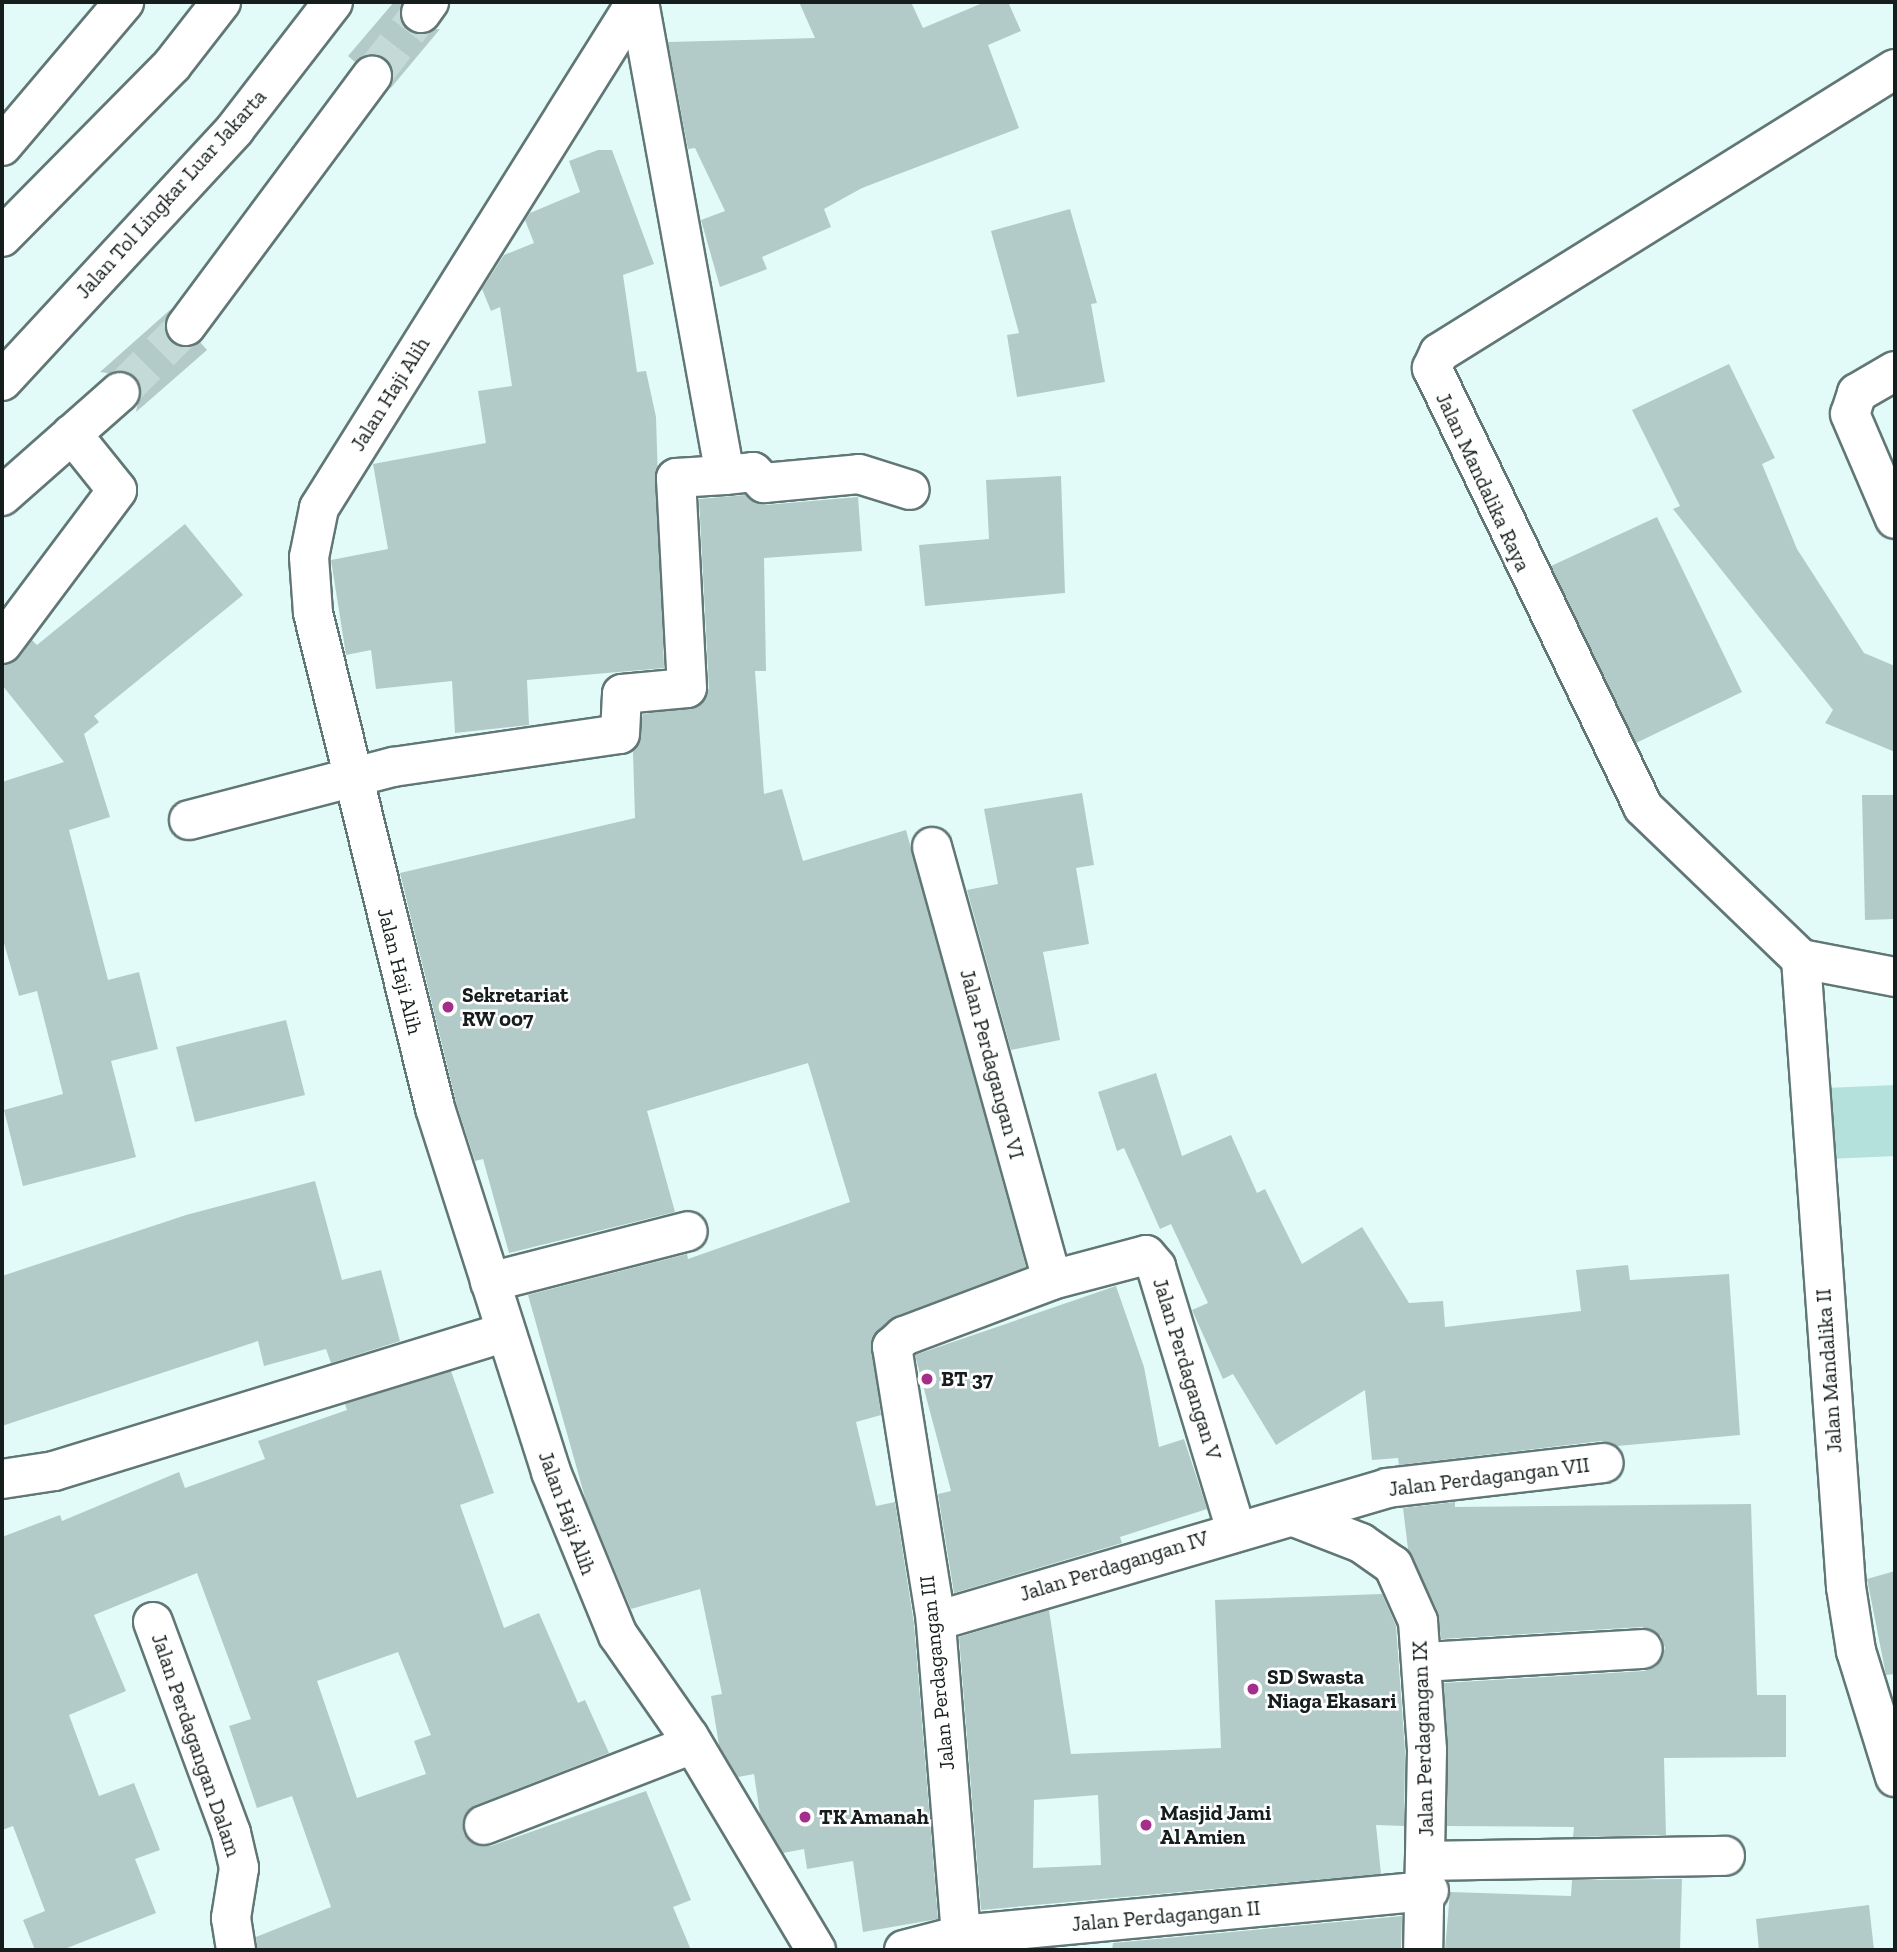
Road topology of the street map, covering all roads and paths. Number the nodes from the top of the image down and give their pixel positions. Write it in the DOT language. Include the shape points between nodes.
graph roads {
  1 [pos="124,2"];
  2 [pos="221,2"];
  3 [pos="333,2"];
  4 [pos="638,2"];
  5 [pos="1895,69"];
  6 [pos="372,76"];
  7 [pos="2,146"];
  8 [pos="2,237"];
  9 [pos="186,326"];
  10 [pos="1895,371"];
  11 [pos="2,381"];
  12 [pos="120,393"];
  13 [pos="72,434"];
  14 [pos="725,475"];
  15 [pos="910,489"];
  16 [pos="2,496"];
  17 [pos="1895,519"];
  18 [pos="2,645"];
  19 [pos="356,776"];
  20 [pos="188,820"];
  21 [pos="932,847"];
  22 [pos="1801,959"];
  23 [pos="1895,977"];
  24 [pos="688,1231"];
  25 [pos="1052,1280"];
  26 [pos="491,1282"];
  27 [pos="505,1332"];
  28 [pos="904,1336"];
  29 [pos="1604,1462"];
  30 [pos="2,1479"];
  31 [pos="1294,1517"];
  32 [pos="1236,1530"];
  33 [pos="936,1621"];
  34 [pos="153,1622"];
  35 [pos="1643,1649"];
  36 [pos="1424,1662"];
  37 [pos="693,1744"];
  38 [pos="1895,1777"];
  39 [pos="484,1825"];
  40 [pos="1725,1856"];
  41 [pos="1428,1876"];
  42 [pos="961,1935"];
  43 [pos="236,1950"];
  44 [pos="816,1950"];
  45 [pos="904,1950"];
  46 [pos="1423,1950"];
  1 -- 7 [label="main road"];
  2 -- 8 [label="main road" via="172,65"];
  3 -- 11 [label="main road, Jalan Tol Lingkar Luar Jakarta" via="235,128"];
  4 -- 14 [label="main road"];
  4 -- 19 [label="main road, Jalan Haji Alih" via="319,508 309,557 313,613"];
  5 -- 22 [label="main road, Jalan Mandalika Raya" via="1439,353 1432,368 1629,784 1670,838"];
  6 -- 9 [label="main road"];
  10 -- 17 [label="main road" via="1857,393 1850,414"];
  12 -- 13 [label="main road"];
  13 -- 16 [label="main road"];
  13 -- 18 [label="main road" via="117,490"];
  14 -- 15 [label="main road" via="753,472 764,483 859,474"];
  14 -- 19 [label="main road" via="676,478 687,688 622,694 620,734"];
  19 -- 20 [label="main road"];
  19 -- 26 [label="main road, Jalan Haji Alih" via="435,1108"];
  21 -- 25 [label="main road, Jalan Perdagangan VI"];
  22 -- 23 [label="main road"];
  22 -- 38 [label="main road, Jalan Mandalika II" via="1846,1587 1856,1651"];
  24 -- 26 [label="main road"];
  25 -- 28 [label="main road, Jalan Perdagangan V"];
  25 -- 32 [label="main road, Jalan Perdagangan V" via="1139,1254 1151,1259"];
  26 -- 27 [label="main road, Jalan Haji Alih"];
  27 -- 30 [label="main road" via="54,1471"];
  27 -- 37 [label="main road, Jalan Haji Alih" via="597,1591 625,1646"];
  28 -- 33 [label="main road, Jalan Perdagangan III" via="889,1356"];
  29 -- 31 [label="main road, Jalan Perdagangan VII" via="1405,1484"];
  31 -- 32 [label="main road, Jalan Perdagangan IV"];
  31 -- 36 [label="main road, Jalan Perdagangan IX" via="1361,1543 1393,1565 1418,1621"];
  32 -- 33 [label="main road, Jalan Perdagangan IV"];
  33 -- 42 [label="main road, Jalan Perdagangan III"];
  34 -- 43 [label="main road, Jalan Perdagangan Dalam" via="231,1833 239,1868 231,1918"];
  35 -- 36 [label="main road"];
  36 -- 41 [label="main road, Jalan Perdagangan IX"];
  37 -- 39 [label="main road"];
  37 -- 44 [label="main road, Jalan Haji Alih"];
  40 -- 41 [label="main road, Jalan Perdagangan IX"];
  41 -- 42 [label="main road, Jalan Perdagangan II"];
  41 -- 46 [label="main road, Jalan Perdagangan IX"];
  42 -- 45 [label="main road, Jalan Perdagangan II"];
}
